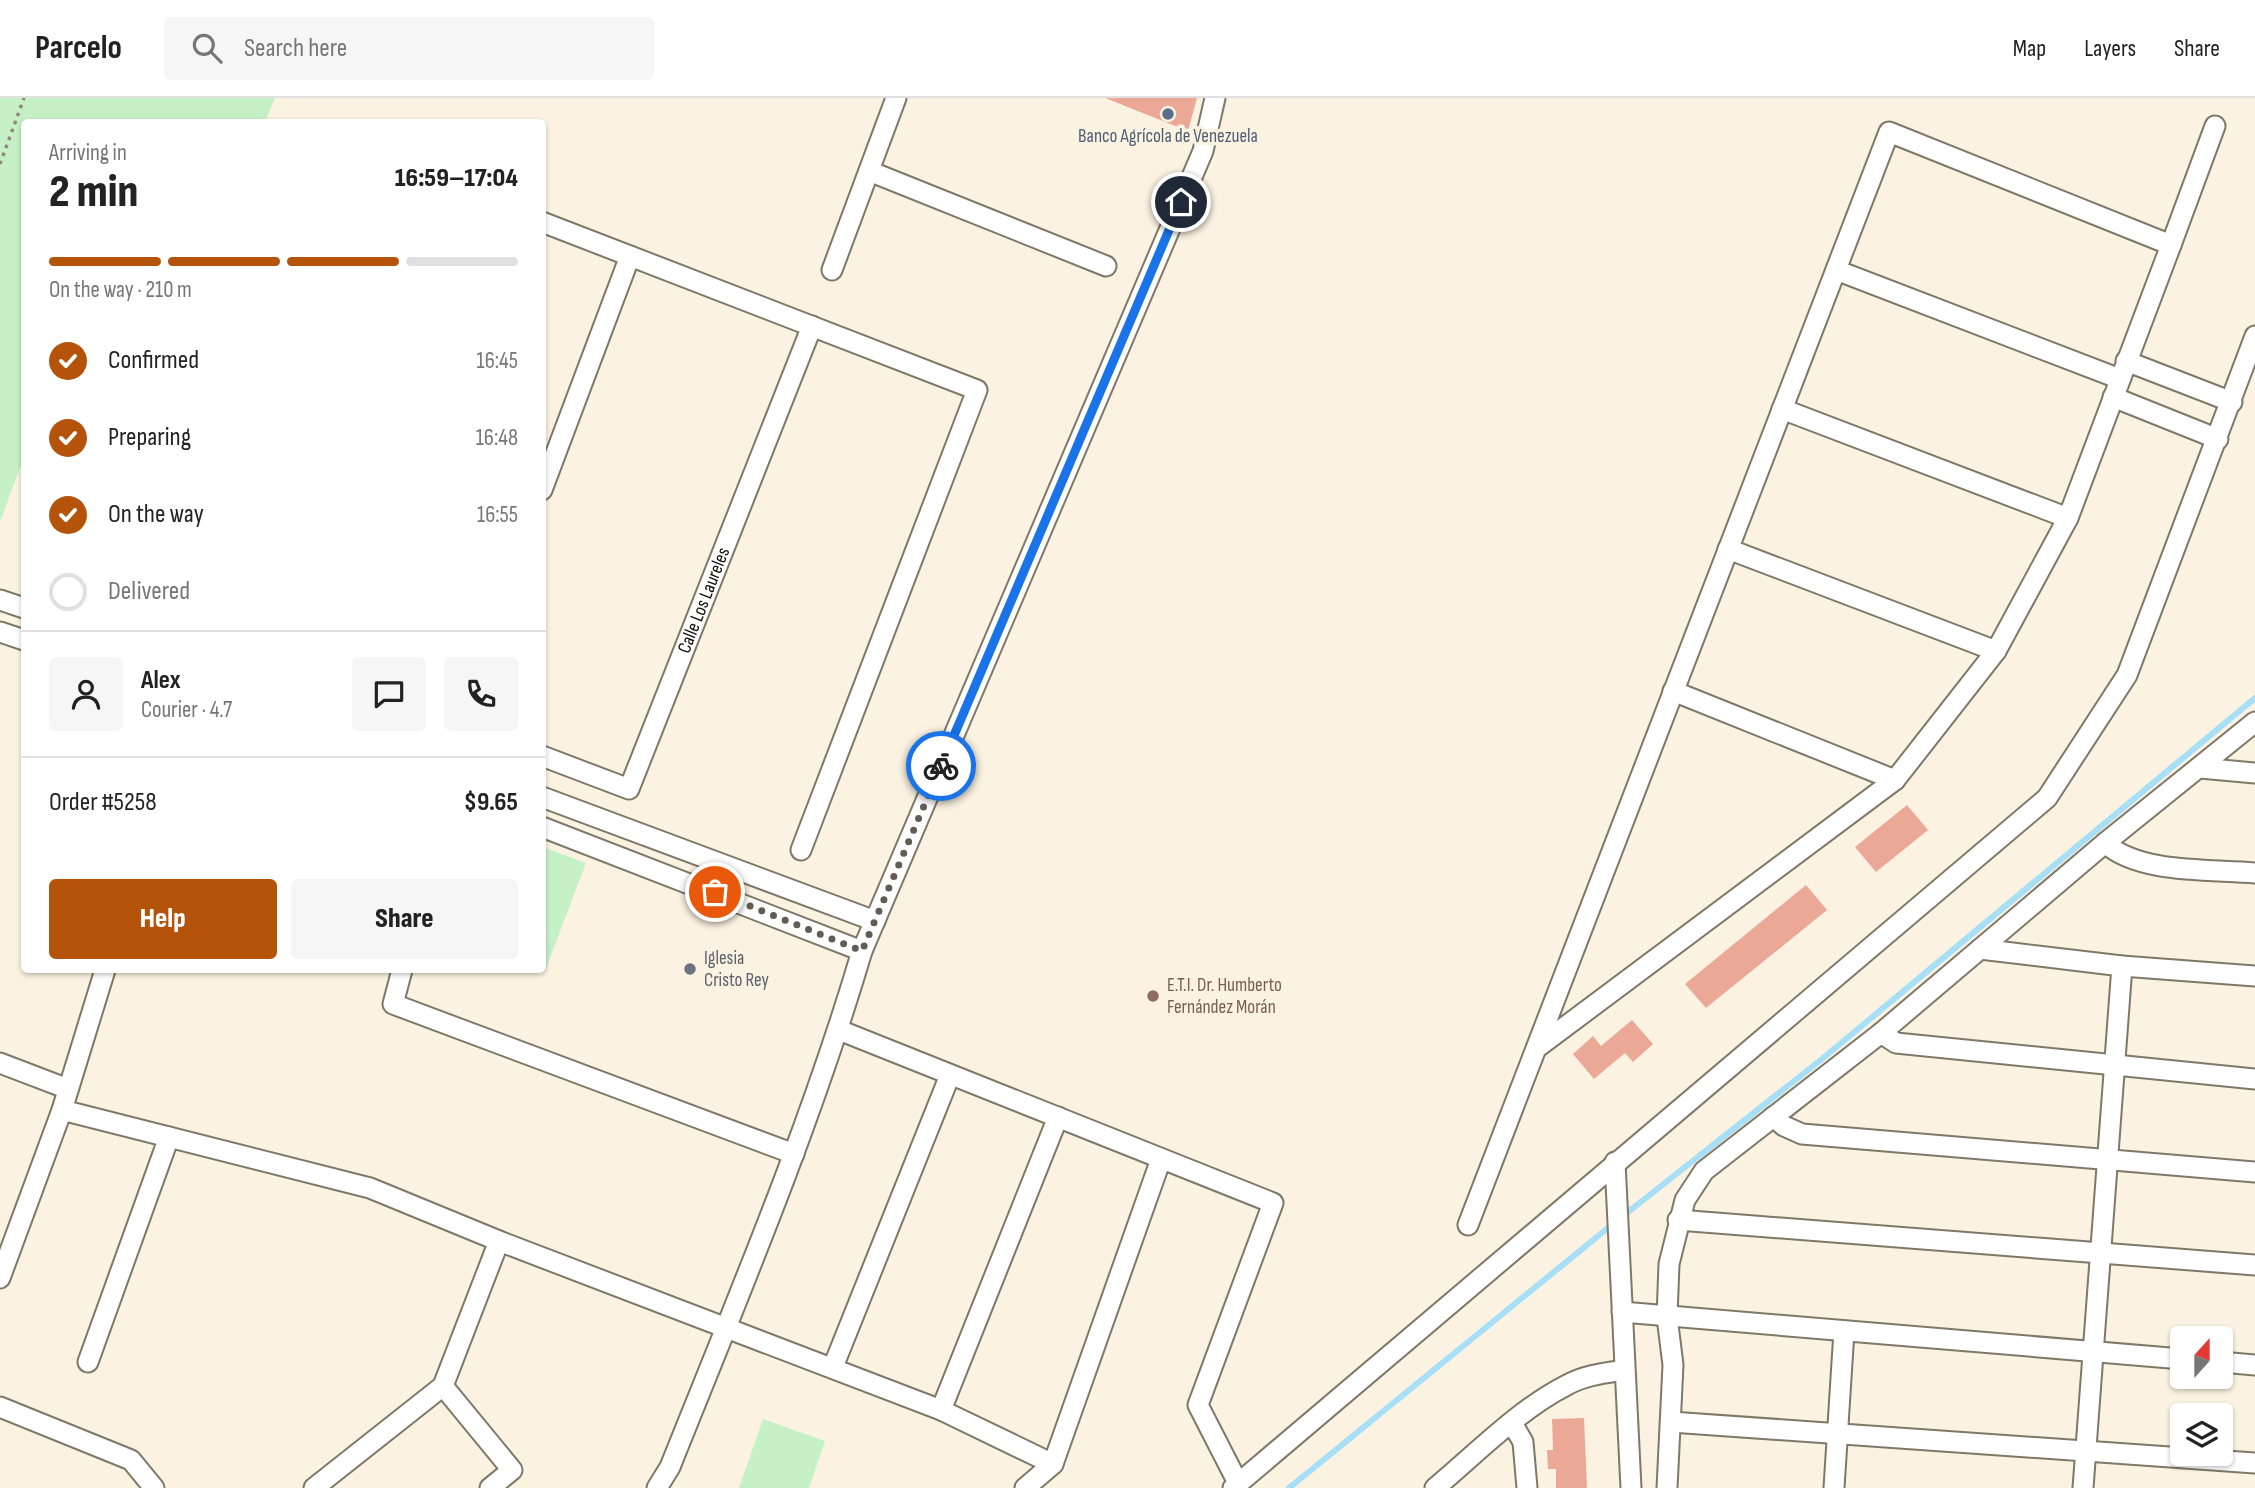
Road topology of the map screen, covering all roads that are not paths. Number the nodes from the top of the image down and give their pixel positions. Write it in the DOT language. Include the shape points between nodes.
graph roads {
  1 [pos="896,98"];
  2 [pos="1215,98"];
  3 [pos="2215,126"];
  4 [pos="869,171"];
  5 [pos="546,224"];
  6 [pos="2171,245"];
  7 [pos="630,256"];
  8 [pos="1106,265"];
  9 [pos="832,270"];
  10 [pos="1836,270"];
  11 [pos="812,327"];
  12 [pos="2255,336"];
  13 [pos="2120,379"];
  14 [pos="2232,402"];
  15 [pos="1782,409"];
  16 [pos="2218,439"];
  17 [pos="546,479"];
  18 [pos="2068,518"];
  19 [pos="1728,549"];
  20 [pos="0,600"];
  21 [pos="21,607"];
  22 [pos="0,632"];
  23 [pos="21,639"];
  24 [pos="1996,651"];
  25 [pos="1673,691"];
  26 [pos="2255,722"];
  27 [pos="546,758"];
  28 [pos="2200,768"];
  29 [pos="2255,773"];
  30 [pos="1895,780"];
  31 [pos="546,798"];
  32 [pos="546,829"];
  33 [pos="2105,843"];
  34 [pos="801,850"];
  35 [pos="2255,873"];
  36 [pos="875,921"];
  37 [pos="1980,949"];
  38 [pos="862,951"];
  39 [pos="2122,966"];
  40 [pos="104,973"];
  41 [pos="401,973"];
  42 [pos="2255,976"];
  43 [pos="839,1030"];
  44 [pos="1881,1033"];
  45 [pos="1538,1047"];
  46 [pos="0,1063"];
  47 [pos="2115,1066"];
  48 [pos="950,1075"];
  49 [pos="2255,1079"];
  50 [pos="68,1089"];
  51 [pos="62,1110"];
  52 [pos="1058,1117"];
  53 [pos="1773,1117"];
  54 [pos="169,1137"];
  55 [pos="794,1154"];
  56 [pos="1161,1158"];
  57 [pos="2108,1160"];
  58 [pos="1615,1162"];
  59 [pos="2255,1172"];
  60 [pos="1678,1220"];
  61 [pos="1468,1225"];
  62 [pos="499,1241"];
  63 [pos="2101,1254"];
  64 [pos="2255,1265"];
  65 [pos="0,1278"];
  66 [pos="1622,1312"];
  67 [pos="1667,1317"];
  68 [pos="726,1326"];
  69 [pos="1844,1331"];
  70 [pos="2093,1350"];
  71 [pos="2170,1358"];
  72 [pos="88,1362"];
  73 [pos="2233,1363"];
  74 [pos="2255,1365"];
  75 [pos="833,1367"];
  76 [pos="1624,1370"];
  77 [pos="443,1385"];
  78 [pos="0,1407"];
  79 [pos="941,1410"];
  80 [pos="1671,1422"];
  81 [pos="1513,1423"];
  82 [pos="1837,1433"];
  83 [pos="2086,1452"];
  84 [pos="2255,1463"];
  85 [pos="1053,1464"];
  86 [pos="1235,1486"];
  87 [pos="153,1488"];
  88 [pos="314,1488"];
  89 [pos="490,1488"];
  90 [pos="657,1488"];
  91 [pos="1026,1488"];
  92 [pos="1435,1488"];
  93 [pos="1527,1488"];
  94 [pos="1631,1488"];
  95 [pos="1667,1488"];
  96 [pos="1834,1488"];
  97 [pos="2083,1488"];
  1 -- 4 [label="street"];
  2 -- 36 [label="street" via="1203,151"];
  3 -- 6 [label="street"];
  4 -- 8 [label="street"];
  4 -- 9 [label="street"];
  5 -- 7 [label="street"];
  6 -- 10 [label="street" via="1889,132"];
  6 -- 13 [label="street"];
  7 -- 11 [label="street"];
  7 -- 17 [label="street"];
  10 -- 13 [label="street"];
  10 -- 15 [label="street"];
  11 -- 27 [label="street, Calle Los Laureles" via="629,789"];
  11 -- 34 [label="street" via="977,390"];
  12 -- 14 [label="street"];
  13 -- 14 [label="street"];
  13 -- 16 [label="street"];
  13 -- 18 [label="street"];
  14 -- 16 [label="street"];
  15 -- 18 [label="street"];
  15 -- 19 [label="street"];
  16 -- 58 [label="street" via="2127,675 2047,798"];
  18 -- 24 [label="street"];
  19 -- 24 [label="street"];
  19 -- 25 [label="street"];
  20 -- 21 [label="street"];
  22 -- 23 [label="street"];
  24 -- 30 [label="street"];
  25 -- 30 [label="street"];
  25 -- 45 [label="street"];
  26 -- 28 [label="street"];
  28 -- 29 [label="street"];
  28 -- 33 [label="street"];
  30 -- 45 [label="street"];
  31 -- 36 [label="street"];
  32 -- 38 [label="street"];
  33 -- 35 [label="street" via="2116,853 2144,864"];
  33 -- 37 [label="street"];
  36 -- 38 [label="street"];
  37 -- 39 [label="street"];
  37 -- 44 [label="street"];
  38 -- 43 [label="street"];
  39 -- 42 [label="street"];
  39 -- 47 [label="street"];
  40 -- 50 [label="street"];
  41 -- 55 [label="street" via="393,1004"];
  43 -- 48 [label="street"];
  43 -- 55 [label="street"];
  44 -- 47 [label="street" via="1896,1043"];
  44 -- 53 [label="street"];
  45 -- 61 [label="street"];
  46 -- 50 [label="street"];
  47 -- 49 [label="street"];
  47 -- 57 [label="street"];
  48 -- 52 [label="street"];
  48 -- 75 [label="street"];
  50 -- 51 [label="street"];
  51 -- 54 [label="street"];
  51 -- 65 [label="street"];
  52 -- 56 [label="street"];
  52 -- 79 [label="street"];
  53 -- 57 [label="street" via="1802,1134"];
  53 -- 60 [label="street" via="1704,1171"];
  54 -- 62 [label="street" via="370,1188"];
  54 -- 72 [label="street"];
  55 -- 68 [label="street"];
  56 -- 85 [label="street"];
  56 -- 86 [label="street" via="1273,1203 1198,1405"];
  57 -- 59 [label="street"];
  57 -- 63 [label="street"];
  58 -- 66 [label="street"];
  58 -- 86 [label="street"];
  60 -- 63 [label="street"];
  60 -- 67 [label="street" via="1669,1264"];
  62 -- 68 [label="street"];
  62 -- 77 [label="street"];
  63 -- 64 [label="street"];
  63 -- 70 [label="street"];
  66 -- 67 [label="street"];
  66 -- 76 [label="street"];
  67 -- 69 [label="street"];
  67 -- 80 [label="street" via="1673,1365"];
  68 -- 75 [label="street"];
  68 -- 90 [label="street" via="670,1467"];
  69 -- 70 [label="street"];
  69 -- 82 [label="street"];
  70 -- 71 [label="street"];
  70 -- 83 [label="street"];
  73 -- 74 [label="street"];
  75 -- 79 [label="street"];
  76 -- 81 [label="street" via="1567,1385"];
  76 -- 94 [label="street"];
  77 -- 88 [label="street"];
  77 -- 89 [label="street" via="512,1470"];
  78 -- 87 [label="street" via="131,1460"];
  79 -- 85 [label="street"];
  80 -- 82 [label="street"];
  80 -- 95 [label="street"];
  81 -- 92 [label="street"];
  81 -- 93 [label="street" via="1523,1443"];
  82 -- 83 [label="street"];
  82 -- 96 [label="street"];
  83 -- 84 [label="street"];
  83 -- 97 [label="street"];
  85 -- 91 [label="street"];
}
